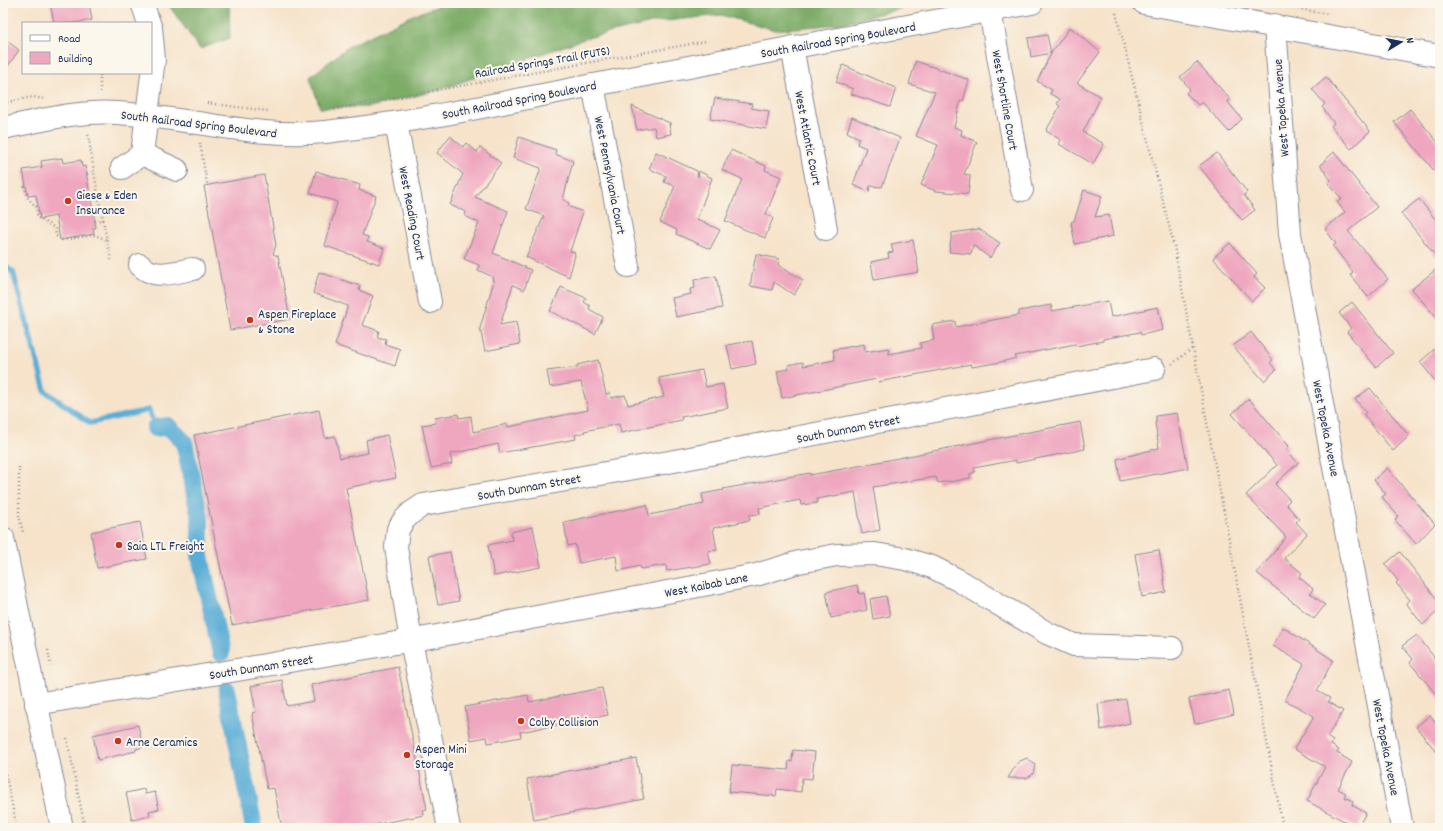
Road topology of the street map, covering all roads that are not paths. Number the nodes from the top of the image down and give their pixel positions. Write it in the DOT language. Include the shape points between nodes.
graph roads {
  1 [pos="142,3"];
  2 [pos="1032,3"];
  3 [pos="1144,3"];
  4 [pos="990,11"];
  5 [pos="149,22"];
  6 [pos="1275,26"];
  7 [pos="152,39"];
  8 [pos="792,47"];
  9 [pos="1440,56"];
  10 [pos="593,85"];
  11 [pos="147,115"];
  12 [pos="396,123"];
  13 [pos="3,128"];
  14 [pos="142,154"];
  15 [pos="122,168"];
  16 [pos="177,170"];
  17 [pos="1022,190"];
  18 [pos="826,229"];
  19 [pos="140,265"];
  20 [pos="628,266"];
  21 [pos="193,269"];
  22 [pos="430,302"];
  23 [pos="1154,369"];
  24 [pos="14,538"];
  25 [pos="411,641"];
  26 [pos="1172,648"];
  27 [pos="36,704"];
  28 [pos="62,828"];
  29 [pos="449,828"];
  30 [pos="1402,828"];
  1 -- 5 [label="street"];
  2 -- 4 [label="street, South Railroad Spring Boulevard"];
  3 -- 6 [label="street"];
  4 -- 8 [label="street, South Railroad Spring Boulevard"];
  4 -- 17 [label="street, West Shortline Court"];
  6 -- 9 [label="street"];
  6 -- 30 [label="street, West Topeka Avenue" via="1290,234"];
  7 -- 11 [label="street" via="154,60"];
  8 -- 10 [label="street, South Railroad Spring Boulevard"];
  8 -- 18 [label="street, West Atlantic Court"];
  10 -- 12 [label="street, South Railroad Spring Boulevard"];
  10 -- 20 [label="street, West Pennsylvania Court"];
  11 -- 12 [label="street, South Railroad Spring Boulevard" via="278,134 323,132"];
  11 -- 13 [label="street, South Railroad Spring Boulevard" via="91,113"];
  11 -- 14 [label="street"];
  12 -- 22 [label="street, West Reading Court"];
  14 -- 15 [label="street"];
  14 -- 16 [label="street"];
  19 -- 21 [label="street" via="146,272 154,275"];
  23 -- 25 [label="street, South Dunnam Street" via="669,462 423,505 404,520 398,530 396,547"];
  24 -- 27 [label="street"];
  25 -- 26 [label="street, West Kaibab Lane" via="756,575 799,562 836,555 875,554 932,567 1047,633 1074,645"];
  25 -- 27 [label="street, South Dunnam Street"];
  25 -- 29 [label="street"];
  27 -- 28 [label="street"];
}
